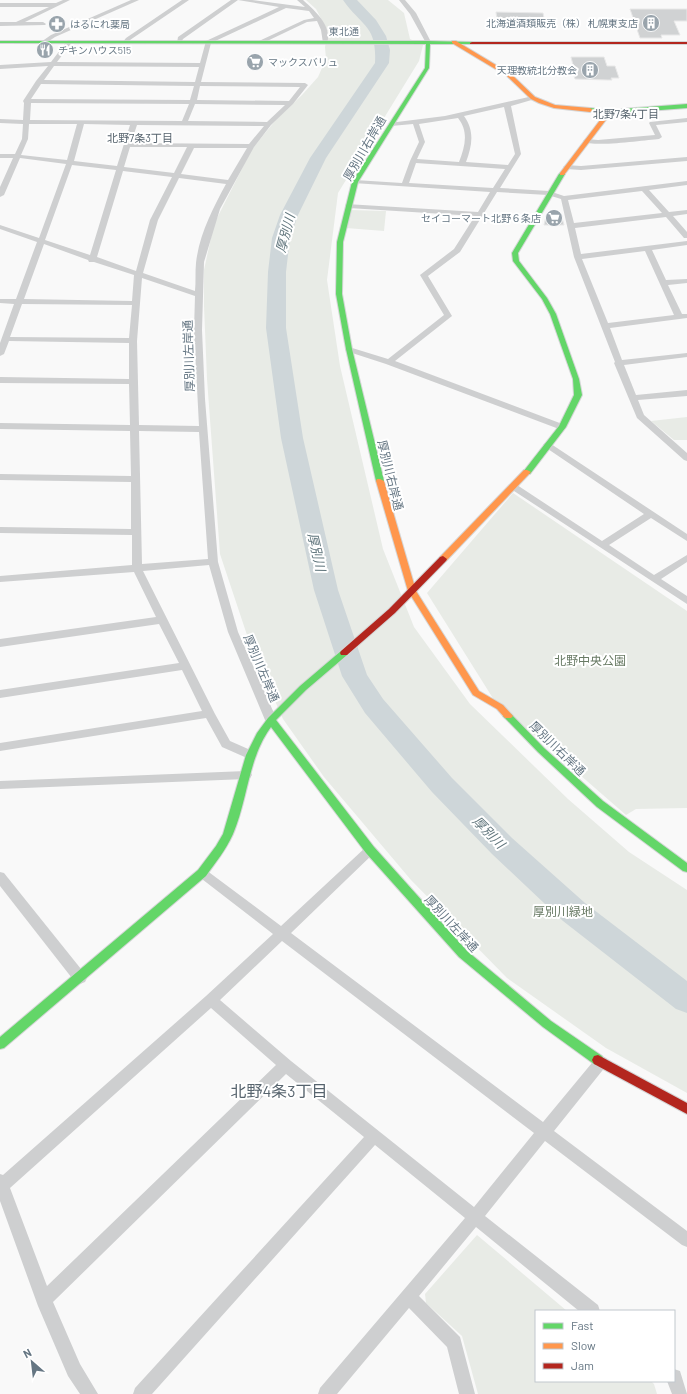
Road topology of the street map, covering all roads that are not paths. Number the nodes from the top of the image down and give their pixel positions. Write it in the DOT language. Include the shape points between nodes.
graph roads {
  1 [pos="67,0"];
  2 [pos="136,0"];
  3 [pos="186,0"];
  4 [pos="235,0"];
  5 [pos="240,0"];
  6 [pos="273,0"];
  7 [pos="300,0"];
  8 [pos="402,0"];
  9 [pos="264,4"];
  10 [pos="0,5"];
  11 [pos="58,5"];
  12 [pos="284,7"];
  13 [pos="311,10"];
  14 [pos="318,19"];
  15 [pos="0,24"];
  16 [pos="17,24"];
  17 [pos="43,24"];
  18 [pos="0,42"];
  19 [pos="44,42"];
  20 [pos="69,42"];
  21 [pos="126,42"];
  22 [pos="179,42"];
  23 [pos="208,42"];
  24 [pos="261,42"];
  25 [pos="325,42"];
  26 [pos="428,42"];
  27 [pos="454,42"];
  28 [pos="687,43"];
  29 [pos="52,64"];
  30 [pos="202,64"];
  31 [pos="0,67"];
  32 [pos="38,82"];
  33 [pos="198,84"];
  34 [pos="532,98"];
  35 [pos="26,101"];
  36 [pos="193,102"];
  37 [pos="291,103"];
  38 [pos="507,104"];
  39 [pos="687,106"];
  40 [pos="609,112"];
  41 [pos="460,116"];
  42 [pos="687,120"];
  43 [pos="0,121"];
  44 [pos="25,122"];
  45 [pos="81,123"];
  46 [pos="134,123"];
  47 [pos="416,123"];
  48 [pos="184,124"];
  49 [pos="269,124"];
  50 [pos="391,124"];
  51 [pos="586,141"];
  52 [pos="127,145"];
  53 [pos="191,146"];
  54 [pos="251,146"];
  55 [pos="0,156"];
  56 [pos="17,156"];
  57 [pos="687,159"];
  58 [pos="413,161"];
  59 [pos="70,162"];
  60 [pos="462,164"];
  61 [pos="510,167"];
  62 [pos="566,167"];
  63 [pos="120,169"];
  64 [pos="176,176"];
  65 [pos="230,182"];
  66 [pos="355,182"];
  67 [pos="687,183"];
  68 [pos="404,185"];
  69 [pos="644,188"];
  70 [pos="495,190"];
  71 [pos="550,193"];
  72 [pos="0,195"];
  73 [pos="564,198"];
  74 [pos="349,206"];
  75 [pos="687,212"];
  76 [pos="479,214"];
  77 [pos="667,214"];
  78 [pos="570,226"];
  79 [pos="0,227"];
  80 [pos="687,236"];
  81 [pos="41,242"];
  82 [pos="687,243"];
  83 [pos="647,248"];
  84 [pos="578,257"];
  85 [pos="92,260"];
  86 [pos="138,276"];
  87 [pos="687,281"];
  88 [pos="663,283"];
  89 [pos="199,295"];
  90 [pos="0,301"];
  91 [pos="20,301"];
  92 [pos="135,303"];
  93 [pos="683,317"];
  94 [pos="604,326"];
  95 [pos="6,339"];
  96 [pos="133,341"];
  97 [pos="349,349"];
  98 [pos="0,354"];
  99 [pos="687,355"];
  100 [pos="389,362"];
  101 [pos="618,363"];
  102 [pos="0,380"];
  103 [pos="134,382"];
  104 [pos="687,393"];
  105 [pos="632,398"];
  106 [pos="0,426"];
  107 [pos="562,426"];
  108 [pos="134,428"];
  109 [pos="204,429"];
  110 [pos="548,445"];
  111 [pos="687,446"];
  112 [pos="674,447"];
  113 [pos="687,458"];
  114 [pos="0,477"];
  115 [pos="135,479"];
  116 [pos="514,487"];
  117 [pos="650,514"];
  118 [pos="0,530"];
  119 [pos="135,532"];
  120 [pos="687,538"];
  121 [pos="602,545"];
  122 [pos="687,558"];
  123 [pos="214,562"];
  124 [pos="137,568"];
  125 [pos="0,579"];
  126 [pos="654,579"];
  127 [pos="412,591"];
  128 [pos="687,600"];
  129 [pos="162,620"];
  130 [pos="0,643"];
  131 [pos="184,666"];
  132 [pos="0,694"];
  133 [pos="209,714"];
  134 [pos="271,720"];
  135 [pos="0,747"];
  136 [pos="251,755"];
  137 [pos="246,775"];
  138 [pos="0,785"];
  139 [pos="370,850"];
  140 [pos="687,868"];
  141 [pos="202,873"];
  142 [pos="0,877"];
  143 [pos="282,934"];
  144 [pos="80,978"];
  145 [pos="211,1000"];
  146 [pos="0,1044"];
  147 [pos="601,1062"];
  148 [pos="286,1065"];
  149 [pos="687,1109"];
  150 [pos="544,1132"];
  151 [pos="374,1136"];
  152 [pos="1,1184"];
  153 [pos="475,1217"];
  154 [pos="687,1240"];
  155 [pos="408,1296"];
  156 [pos="44,1300"];
  157 [pos="591,1310"];
  158 [pos="675,1380"];
  159 [pos="90,1394"];
  160 [pos="140,1394"];
  161 [pos="326,1394"];
  162 [pos="467,1394"];
  163 [pos="680,1394"];
  1 -- 11 [label="street"];
  2 -- 19 [label="street"];
  3 -- 21 [label="street" via="128,38"];
  4 -- 22 [label="street" via="180,38"];
  5 -- 9 [label="street"];
  6 -- 9 [label="street"];
  7 -- 13 [label="street"];
  8 -- 26 [label="street, 厚別川右岸通" via="413,13"];
  9 -- 12 [label="street"];
  10 -- 11 [label="street"];
  11 -- 16 [label="street"];
  12 -- 13 [label="street"];
  12 -- 23 [label="street"];
  13 -- 14 [label="street"];
  14 -- 24 [label="street" via="306,21"];
  14 -- 25 [label="street" via="324,30"];
  15 -- 16 [label="street"];
  16 -- 17 [label="street"];
  18 -- 19 [label="street, 東北通"];
  19 -- 20 [label="street, 東北通"];
  20 -- 21 [label="street, 東北通"];
  20 -- 29 [label="street"];
  21 -- 22 [label="street, 東北通"];
  22 -- 23 [label="street, 東北通"];
  23 -- 24 [label="street, 東北通"];
  23 -- 30 [label="street"];
  24 -- 25 [label="street, 東北通"];
  25 -- 26 [label="street, 東北通"];
  26 -- 27 [label="street, 東北通"];
  26 -- 50 [label="street, 厚別川右岸通" via="427,68"];
  27 -- 28 [label="street, 東北通"];
  27 -- 34 [label="street" via="509,75"];
  29 -- 30 [label="street"];
  29 -- 31 [label="street"];
  29 -- 32 [label="street"];
  30 -- 33 [label="street"];
  32 -- 33 [label="street"];
  32 -- 35 [label="street"];
  33 -- 36 [label="street"];
  33 -- 37 [label="street, 厚別川左岸通" via="306,85"];
  34 -- 38 [label="street"];
  34 -- 40 [label="street" via="554,106"];
  35 -- 36 [label="street"];
  35 -- 44 [label="street"];
  36 -- 37 [label="street"];
  36 -- 48 [label="street"];
  37 -- 49 [label="street, 厚別川左岸通"];
  38 -- 41 [label="street"];
  38 -- 61 [label="street" via="518,154"];
  39 -- 40 [label="street"];
  40 -- 51 [label="street"];
  41 -- 47 [label="street"];
  41 -- 60 [label="street" via="466,122 470,143"];
  42 -- 51 [label="street" via="652,123 659,137"];
  43 -- 44 [label="street"];
  44 -- 45 [label="street"];
  44 -- 56 [label="street" via="25,139"];
  45 -- 46 [label="street"];
  45 -- 59 [label="street"];
  46 -- 48 [label="street"];
  46 -- 52 [label="street"];
  47 -- 50 [label="street"];
  47 -- 58 [label="street" via="422,142"];
  48 -- 49 [label="street"];
  49 -- 54 [label="street, 厚別川左岸通"];
  50 -- 66 [label="street, 厚別川右岸通"];
  51 -- 62 [label="street"];
  52 -- 53 [label="street"];
  52 -- 63 [label="street"];
  53 -- 54 [label="street"];
  53 -- 64 [label="street"];
  54 -- 65 [label="street, 厚別川左岸通"];
  55 -- 56 [label="street"];
  56 -- 59 [label="street"];
  56 -- 72 [label="street"];
  57 -- 62 [label="street"];
  58 -- 60 [label="street"];
  58 -- 68 [label="street"];
  59 -- 63 [label="street"];
  59 -- 81 [label="street"];
  60 -- 61 [label="street"];
  61 -- 70 [label="street"];
  62 -- 71 [label="street"];
  63 -- 64 [label="street"];
  63 -- 85 [label="street"];
  64 -- 65 [label="street"];
  64 -- 86 [label="street" via="154,220"];
  65 -- 89 [label="street, 厚別川左岸通" via="216,209 206,238 200,262"];
  66 -- 68 [label="street"];
  66 -- 74 [label="street, 厚別川右岸通"];
  67 -- 69 [label="street"];
  68 -- 70 [label="street"];
  69 -- 73 [label="street"];
  69 -- 77 [label="street"];
  70 -- 71 [label="street"];
  70 -- 76 [label="street"];
  71 -- 73 [label="street"];
  71 -- 107 [label="street" via="515,253 516,261 545,299 553,314 576,379 578,395"];
  73 -- 78 [label="street"];
  74 -- 76 [label="street"];
  74 -- 97 [label="street, 厚別川右岸通" via="340,242 339,294"];
  75 -- 77 [label="street"];
  76 -- 100 [label="street" via="456,250 424,275 448,316"];
  77 -- 78 [label="street"];
  77 -- 80 [label="street"];
  78 -- 84 [label="street"];
  79 -- 81 [label="street"];
  81 -- 85 [label="street"];
  81 -- 91 [label="street"];
  82 -- 83 [label="street"];
  83 -- 84 [label="street"];
  83 -- 88 [label="street"];
  84 -- 94 [label="street"];
  85 -- 86 [label="street"];
  86 -- 89 [label="street"];
  86 -- 92 [label="street"];
  87 -- 88 [label="street"];
  88 -- 93 [label="street"];
  89 -- 109 [label="street, 厚別川左岸通" via="198,330"];
  90 -- 91 [label="street"];
  91 -- 92 [label="street"];
  91 -- 95 [label="street"];
  92 -- 96 [label="street"];
  93 -- 94 [label="street"];
  94 -- 101 [label="street"];
  95 -- 96 [label="street"];
  95 -- 98 [label="street"];
  96 -- 103 [label="street"];
  97 -- 100 [label="street"];
  97 -- 127 [label="street, 厚別川右岸通" via="384,500"];
  99 -- 101 [label="street"];
  100 -- 107 [label="street"];
  101 -- 105 [label="street"];
  102 -- 103 [label="street"];
  103 -- 108 [label="street"];
  104 -- 105 [label="street"];
  105 -- 112 [label="street" via="640,416"];
  106 -- 108 [label="street"];
  107 -- 110 [label="street"];
  108 -- 109 [label="street"];
  108 -- 115 [label="street"];
  109 -- 123 [label="street, 厚別川左岸通"];
  110 -- 116 [label="street"];
  110 -- 117 [label="street"];
  111 -- 112 [label="street"];
  112 -- 113 [label="street"];
  114 -- 115 [label="street"];
  115 -- 119 [label="street"];
  116 -- 121 [label="street"];
  116 -- 127 [label="street"];
  117 -- 120 [label="street"];
  117 -- 121 [label="street"];
  118 -- 119 [label="street"];
  119 -- 124 [label="street"];
  121 -- 126 [label="street"];
  122 -- 126 [label="street"];
  123 -- 124 [label="street"];
  123 -- 134 [label="street, 厚別川左岸通" via="234,632"];
  124 -- 125 [label="street"];
  124 -- 129 [label="street"];
  126 -- 128 [label="street"];
  127 -- 134 [label="street" via="303,688"];
  127 -- 140 [label="street, 厚別川右岸通" via="476,693 500,708 540,750 600,804"];
  129 -- 130 [label="street"];
  129 -- 131 [label="street"];
  131 -- 132 [label="street"];
  131 -- 133 [label="street"];
  133 -- 135 [label="street"];
  133 -- 136 [label="street" via="226,744"];
  134 -- 136 [label="street" via="260,735"];
  134 -- 139 [label="street, 厚別川左岸通"];
  136 -- 137 [label="street"];
  137 -- 138 [label="street"];
  137 -- 141 [label="street" via="228,834"];
  139 -- 143 [label="street"];
  139 -- 147 [label="street, 厚別川左岸通" via="463,954 547,1024"];
  141 -- 143 [label="street"];
  141 -- 144 [label="street"];
  142 -- 144 [label="street"];
  143 -- 145 [label="street"];
  143 -- 150 [label="street"];
  144 -- 146 [label="street"];
  145 -- 148 [label="street"];
  145 -- 152 [label="street"];
  147 -- 149 [label="street, 厚別川左岸通"];
  147 -- 150 [label="street"];
  148 -- 151 [label="street"];
  148 -- 156 [label="street"];
  150 -- 153 [label="street"];
  150 -- 154 [label="street"];
  151 -- 153 [label="street"];
  151 -- 160 [label="street"];
  152 -- 156 [label="street"];
  153 -- 155 [label="street"];
  153 -- 157 [label="street"];
  155 -- 161 [label="street"];
  155 -- 162 [label="street" via="454,1343"];
  156 -- 159 [label="street" via="74,1370"];
  158 -- 163 [label="street"];
}
